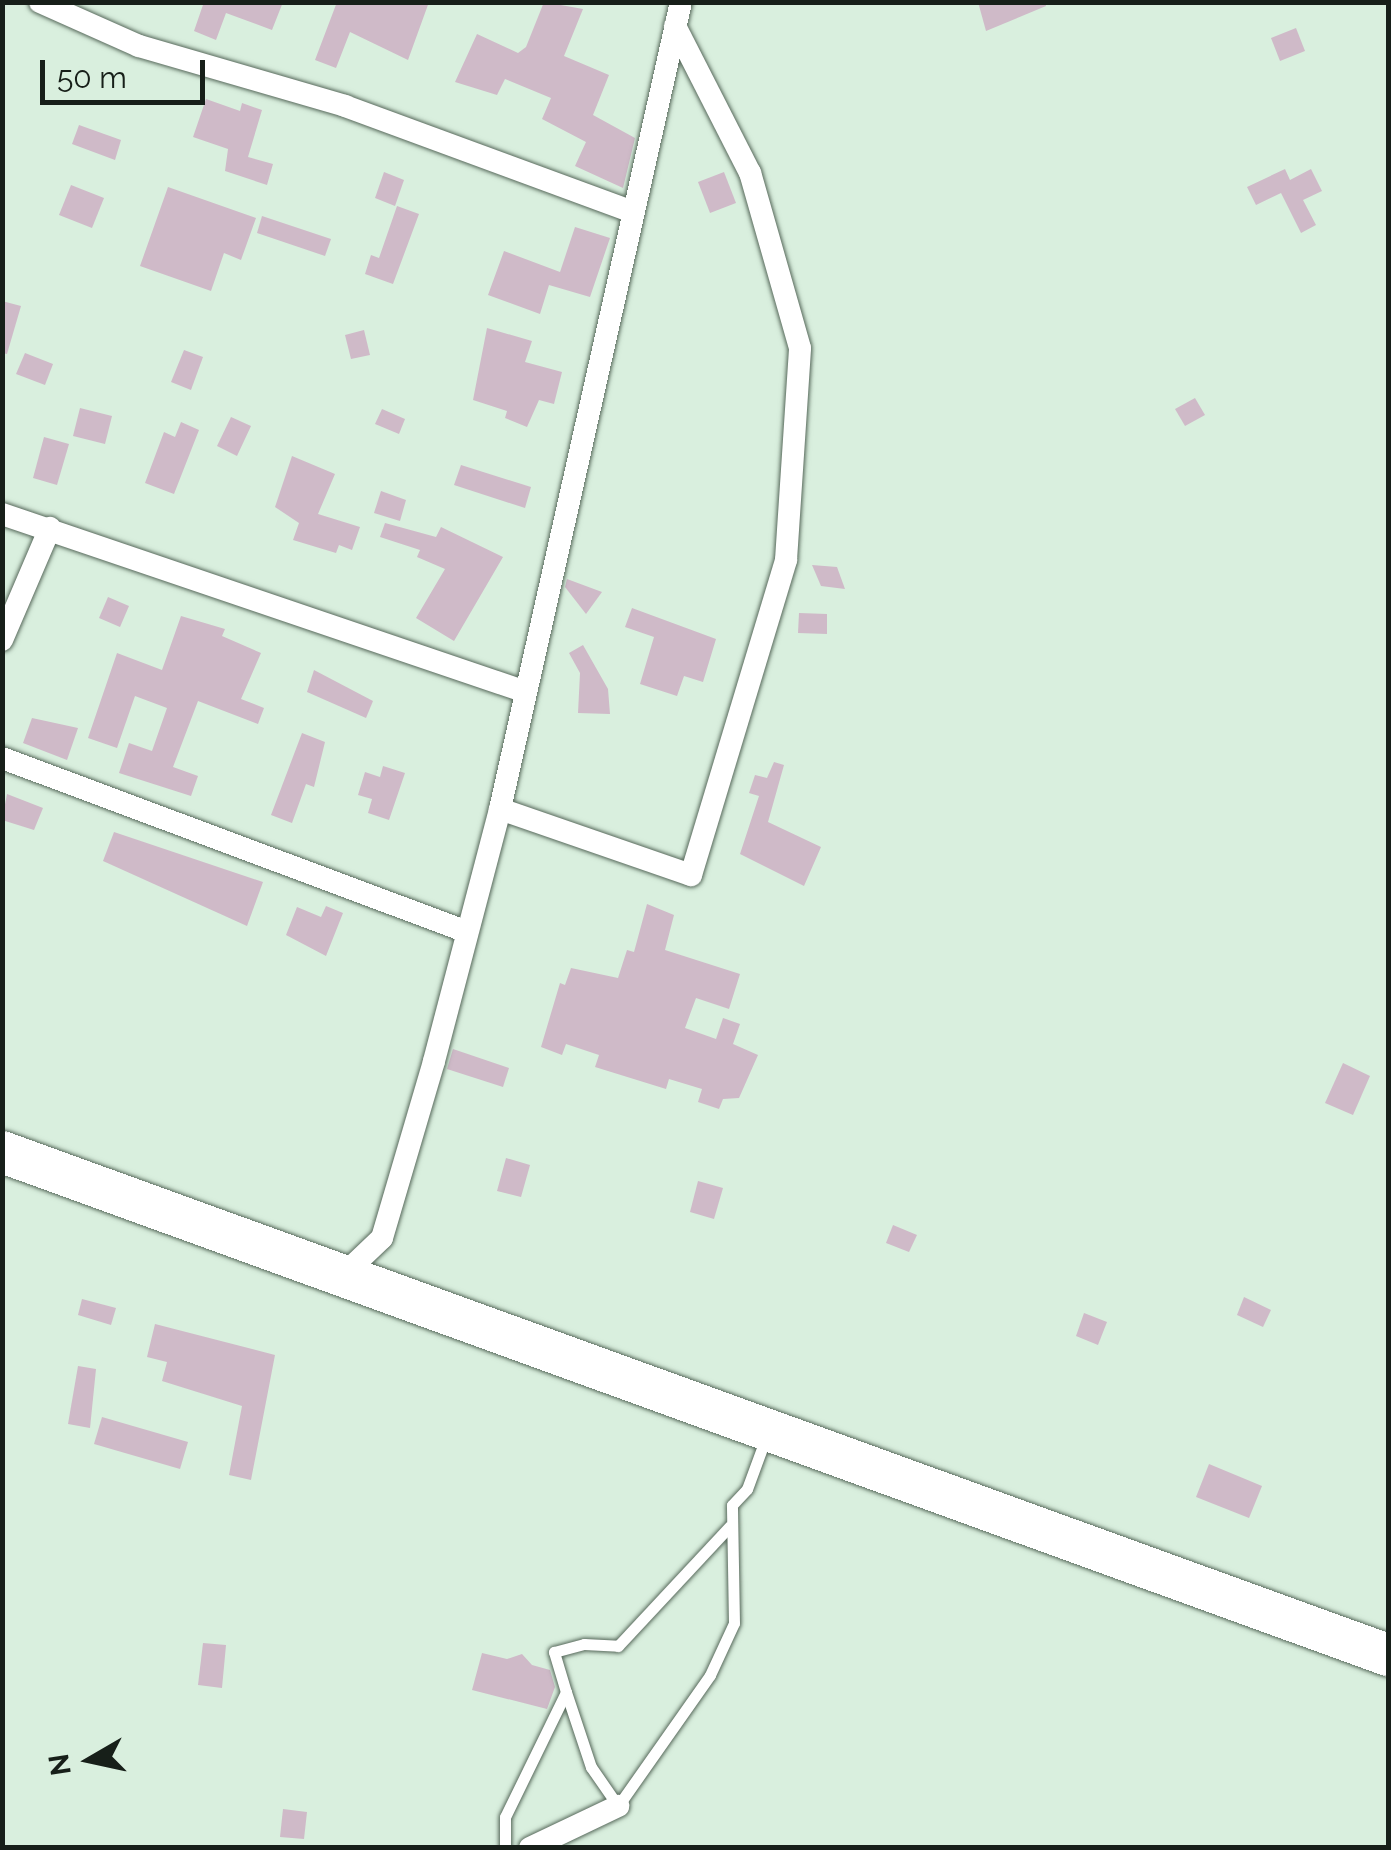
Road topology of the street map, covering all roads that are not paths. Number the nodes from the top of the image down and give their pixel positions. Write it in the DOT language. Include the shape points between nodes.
graph roads {
  1 [pos="40,2"];
  2 [pos="678,14"];
  3 [pos="633,212"];
  4 [pos="2,514"];
  5 [pos="50,528"];
  6 [pos="2,640"];
  7 [pos="523,691"];
  8 [pos="2,758"];
  9 [pos="500,809"];
  10 [pos="463,930"];
  11 [pos="2,1152"];
  12 [pos="340,1278"];
  13 [pos="767,1434"];
  14 [pos="730,1526"];
  15 [pos="1388,1655"];
  16 [pos="566,1692"];
  17 [pos="618,1806"];
  18 [pos="505,1848"];
  19 [pos="530,1848"];
  1 -- 3 [label="street" via="139,46 345,106"];
  2 -- 3 [label="street"];
  2 -- 9 [label="street" via="750,173 800,348 786,560 691,875"];
  3 -- 7 [label="street"];
  4 -- 5 [label="street"];
  5 -- 6 [label="street"];
  5 -- 7 [label="street"];
  7 -- 9 [label="street"];
  8 -- 10 [label="street"];
  9 -- 10 [label="street"];
  10 -- 12 [label="street" via="434,1061 382,1238"];
  11 -- 12 [label="highway"];
  12 -- 13 [label="highway"];
  13 -- 14 [label="lane" via="746,1489 732,1505"];
  13 -- 15 [label="highway"];
  14 -- 16 [label="lane" via="618,1646 584,1644 554,1652"];
  14 -- 17 [label="lane" via="734,1623 710,1675"];
  16 -- 17 [label="lane" via="591,1767"];
  16 -- 18 [label="lane" via="505,1817"];
  17 -- 19 [label="street"];
}
